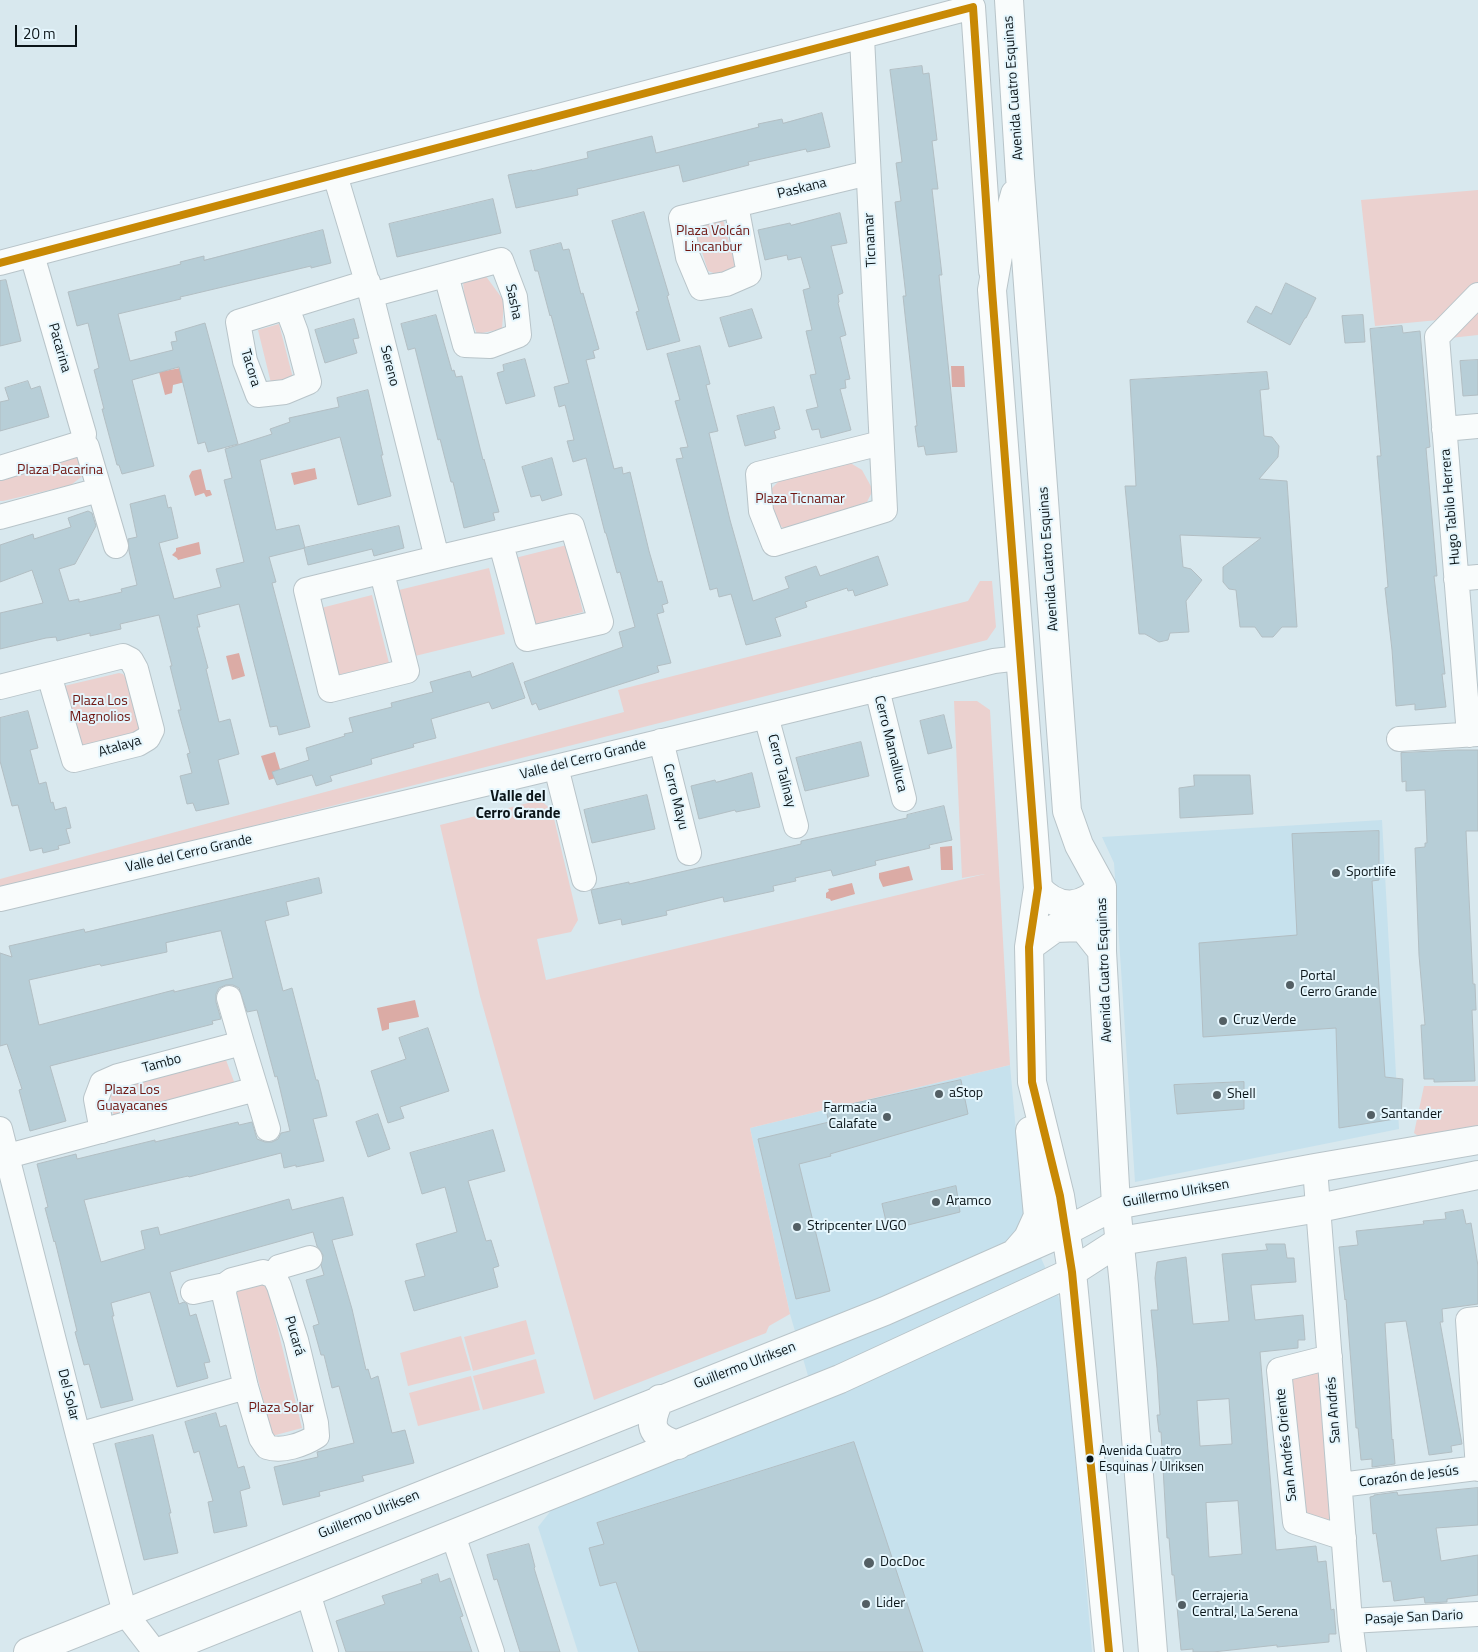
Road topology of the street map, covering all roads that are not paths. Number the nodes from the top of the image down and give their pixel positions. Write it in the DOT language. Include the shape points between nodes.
graph roads {
  1 [pos="1009,0"];
  2 [pos="862,37"];
  3 [pos="868,173"];
  4 [pos="335,175"];
  5 [pos="1020,176"];
  6 [pos="736,205"];
  7 [pos="32,255"];
  8 [pos="0,263"];
  9 [pos="446,275"];
  10 [pos="369,288"];
  11 [pos="992,290"];
  12 [pos="1478,295"];
  13 [pos="287,308"];
  14 [pos="1478,426"];
  15 [pos="1444,429"];
  16 [pos="83,441"];
  17 [pos="881,442"];
  18 [pos="0,468"];
  19 [pos="99,490"];
  20 [pos="0,516"];
  21 [pos="501,544"];
  22 [pos="116,546"];
  23 [pos="437,558"];
  24 [pos="382,573"];
  25 [pos="1467,578"];
  26 [pos="1020,658"];
  27 [pos="49,675"];
  28 [pos="0,686"];
  29 [pos="877,689"];
  30 [pos="766,716"];
  31 [pos="1474,734"];
  32 [pos="1399,739"];
  33 [pos="661,741"];
  34 [pos="556,768"];
  35 [pos="904,799"];
  36 [pos="796,826"];
  37 [pos="689,853"];
  38 [pos="584,879"];
  39 [pos="1102,887"];
  40 [pos="1038,888"];
  41 [pos="0,899"];
  42 [pos="1029,947"];
  43 [pos="1102,951"];
  44 [pos="229,998"];
  45 [pos="242,1043"];
  46 [pos="1032,1082"];
  47 [pos="256,1089"];
  48 [pos="0,1129"];
  49 [pos="268,1129"];
  50 [pos="102,1130"];
  51 [pos="1478,1140"];
  52 [pos="8,1156"];
  53 [pos="1316,1168"];
  54 [pos="1478,1175"];
  55 [pos="1116,1205"];
  56 [pos="1319,1208"];
  57 [pos="1066,1231"];
  58 [pos="1120,1241"];
  59 [pos="1015,1253"];
  60 [pos="310,1258"];
  61 [pos="1072,1272"];
  62 [pos="274,1276"];
  63 [pos="225,1285"];
  64 [pos="193,1292"];
  65 [pos="1478,1320"];
  66 [pos="1330,1357"];
  67 [pos="246,1387"];
  68 [pos="660,1400"];
  69 [pos="78,1435"];
  70 [pos="678,1445"];
  71 [pos="1478,1468"];
  72 [pos="1340,1485"];
  73 [pos="453,1535"];
  74 [pos="1344,1538"];
  75 [pos="308,1593"];
  76 [pos="125,1613"];
  77 [pos="1478,1614"];
  78 [pos="1350,1621"];
  79 [pos="28,1652"];
  80 [pos="155,1652"];
  81 [pos="159,1652"];
  82 [pos="326,1652"];
  83 [pos="492,1652"];
  84 [pos="1109,1652"];
  85 [pos="1153,1652"];
  86 [pos="1354,1652"];
  1 -- 5 [label="main road, Avenida Cuatro Esquinas"];
  2 -- 3 [label="street, Ticnamar"];
  2 -- 4 [label="street"];
  2 -- 11 [label="street, Avenida Cuatro Esquinas" via="973,7"];
  3 -- 6 [label="street, Paskana"];
  3 -- 17 [label="street, Ticnamar"];
  4 -- 7 [label="street"];
  4 -- 10 [label="street, Sereno"];
  5 -- 11 [label="main road, Avenida Cuatro Esquinas"];
  5 -- 39 [label="main road, Avenida Cuatro Esquinas" via="1067,811 1079,845"];
  7 -- 8 [label="street"];
  7 -- 16 [label="street, Pacarina" via="84,434"];
  9 -- 10 [label="street"];
  10 -- 13 [label="street"];
  10 -- 23 [label="street, Sereno"];
  11 -- 26 [label="main road, Avenida Cuatro Esquinas"];
  12 -- 15 [label="street, Hugo Tabilo Herrera" via="1437,337"];
  14 -- 15 [label="street"];
  15 -- 25 [label="street, Hugo Tabilo Herrera"];
  16 -- 18 [label="street"];
  16 -- 19 [label="street, Pacarina"];
  17 -- 17 [label="street, Ticnamar" via="758,474 761,511 774,544 885,510"];
  19 -- 20 [label="street"];
  19 -- 22 [label="street, Pacarina"];
  21 -- 21 [label="street" via="528,639 601,622 572,526"];
  21 -- 23 [label="street"];
  23 -- 24 [label="street"];
  24 -- 24 [label="street" via="306,590 330,690 407,672"];
  25 -- 31 [label="street, Hugo Tabilo Herrera"];
  26 -- 29 [label="street, Valle del Cerro Grande" via="994,661"];
  26 -- 40 [label="main road, Avenida Cuatro Esquinas"];
  27 -- 27 [label="street, Atalaya" via="74,760 138,744 148,738 152,730 131,660 123,656"];
  27 -- 28 [label="street, Atalaya"];
  29 -- 30 [label="street, Valle del Cerro Grande"];
  29 -- 35 [label="street, Cerro Mamalluca"];
  30 -- 33 [label="street, Valle del Cerro Grande"];
  30 -- 36 [label="street, Cerro Talinay"];
  31 -- 32 [label="street, Hugo Tabilo Herrera"];
  33 -- 34 [label="street, Valle del Cerro Grande"];
  33 -- 37 [label="street, Cerro Mayu"];
  34 -- 38 [label="street"];
  34 -- 41 [label="street, Valle del Cerro Grande"];
  39 -- 40 [label="main road" via="1078,904 1051,900"];
  39 -- 43 [label="main road, Avenida Cuatro Esquinas"];
  40 -- 42 [label="main road, Avenida Cuatro Esquinas"];
  42 -- 43 [label="main road" via="1055,928 1083,927"];
  42 -- 46 [label="main road, Avenida Cuatro Esquinas"];
  43 -- 55 [label="main road, Avenida Cuatro Esquinas"];
  44 -- 45 [label="street"];
  45 -- 47 [label="street"];
  45 -- 50 [label="street, Tambo" via="102,1083 96,1099"];
  46 -- 57 [label="main road, Avenida Cuatro Esquinas"];
  46 -- 59 [label="main road" via="1030,1130 1038,1216 1028,1238"];
  47 -- 49 [label="street"];
  47 -- 50 [label="street"];
  48 -- 52 [label="street, Del Solar"];
  50 -- 52 [label="street"];
  51 -- 53 [label="main road, Guillermo Ulriksen"];
  52 -- 69 [label="street, Del Solar"];
  53 -- 55 [label="main road, Guillermo Ulriksen"];
  53 -- 56 [label="street, San Andrés"];
  54 -- 56 [label="main road"];
  55 -- 57 [label="main road, Guillermo Ulriksen"];
  55 -- 58 [label="main road, Avenida Cuatro Esquinas"];
  56 -- 58 [label="main road"];
  56 -- 66 [label="street, San Andrés"];
  57 -- 59 [label="main road, Guillermo Ulriksen"];
  57 -- 61 [label="main road, Avenida Cuatro Esquinas"];
  58 -- 61 [label="main road"];
  58 -- 85 [label="main road, Avenida Cuatro Esquinas"];
  59 -- 68 [label="main road, Guillermo Ulriksen" via="885,1311"];
  60 -- 62 [label="street" via="279,1268"];
  61 -- 70 [label="main road" via="840,1379"];
  61 -- 84 [label="main road, Avenida Cuatro Esquinas"];
  62 -- 63 [label="street" via="263,1272"];
  62 -- 67 [label="street, Pucará" via="296,1340 317,1436 276,1450 267,1447 261,1438"];
  63 -- 64 [label="street"];
  63 -- 67 [label="street, Pucará" via="224,1294"];
  65 -- 71 [label="street, Corazón de Jesús" via="1468,1320"];
  66 -- 72 [label="street, San Andrés"];
  66 -- 74 [label="street, San Andrés Oriente" via="1279,1370 1295,1522"];
  67 -- 69 [label="street"];
  68 -- 70 [label="main road" via="652,1415 654,1429 663,1440"];
  68 -- 76 [label="main road, Guillermo Ulriksen"];
  69 -- 76 [label="street, Del Solar"];
  70 -- 73 [label="main road"];
  71 -- 72 [label="street, Corazón de Jesús"];
  72 -- 74 [label="street, San Andrés"];
  73 -- 75 [label="main road"];
  73 -- 83 [label="street"];
  74 -- 78 [label="street, San Andrés"];
  75 -- 81 [label="main road"];
  75 -- 82 [label="street"];
  76 -- 79 [label="main road, Guillermo Ulriksen"];
  76 -- 80 [label="street, Del Solar"];
  77 -- 78 [label="street, Pasaje San Dario"];
  78 -- 86 [label="street, San Andrés"];
}
